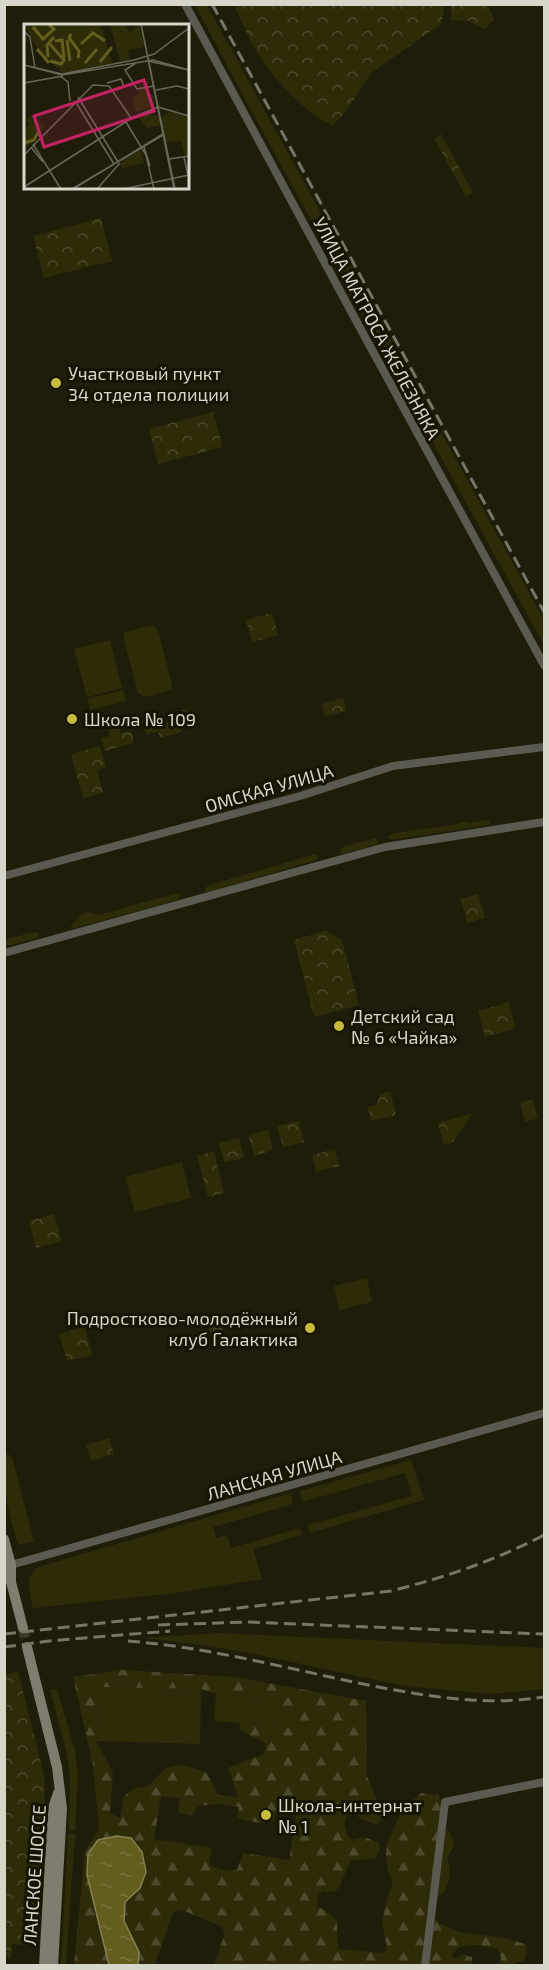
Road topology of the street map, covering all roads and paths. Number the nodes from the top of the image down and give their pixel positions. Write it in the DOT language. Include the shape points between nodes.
graph roads {
  1 [pos="185,4"];
  2 [pos="544,665"];
  3 [pos="544,747"];
  4 [pos="544,822"];
  5 [pos="4,876"];
  6 [pos="4,953"];
  7 [pos="544,1413"];
  8 [pos="4,1539"];
  9 [pos="8,1568"];
  10 [pos="22,1628"];
  11 [pos="27,1647"];
  12 [pos="544,1782"];
  13 [pos="59,1788"];
  14 [pos="44,1965"];
  15 [pos="53,1965"];
  16 [pos="425,1965"];
  1 -- 2 [label="street, УЛИЦА МАТРОСА ЖЕЛЕЗНЯКА"];
  3 -- 5 [label="street, ОМСКАЯ УЛИЦА" via="393,766 300,796"];
  4 -- 6 [label="street" via="385,847"];
  7 -- 9 [label="street, ЛАНСКАЯ УЛИЦА"];
  8 -- 9 [label="main road"];
  9 -- 10 [label="main road"];
  11 -- 13 [label="main road, ЛАНСКОЕ ШОССЕ"];
  12 -- 16 [label="street" via="446,1802"];
  13 -- 14 [label="main road, ЛАНСКОЕ ШОССЕ" via="53,1808"];
  13 -- 15 [label="main road, ЛАНСКОЕ ШОССЕ" via="62,1808"];
}
